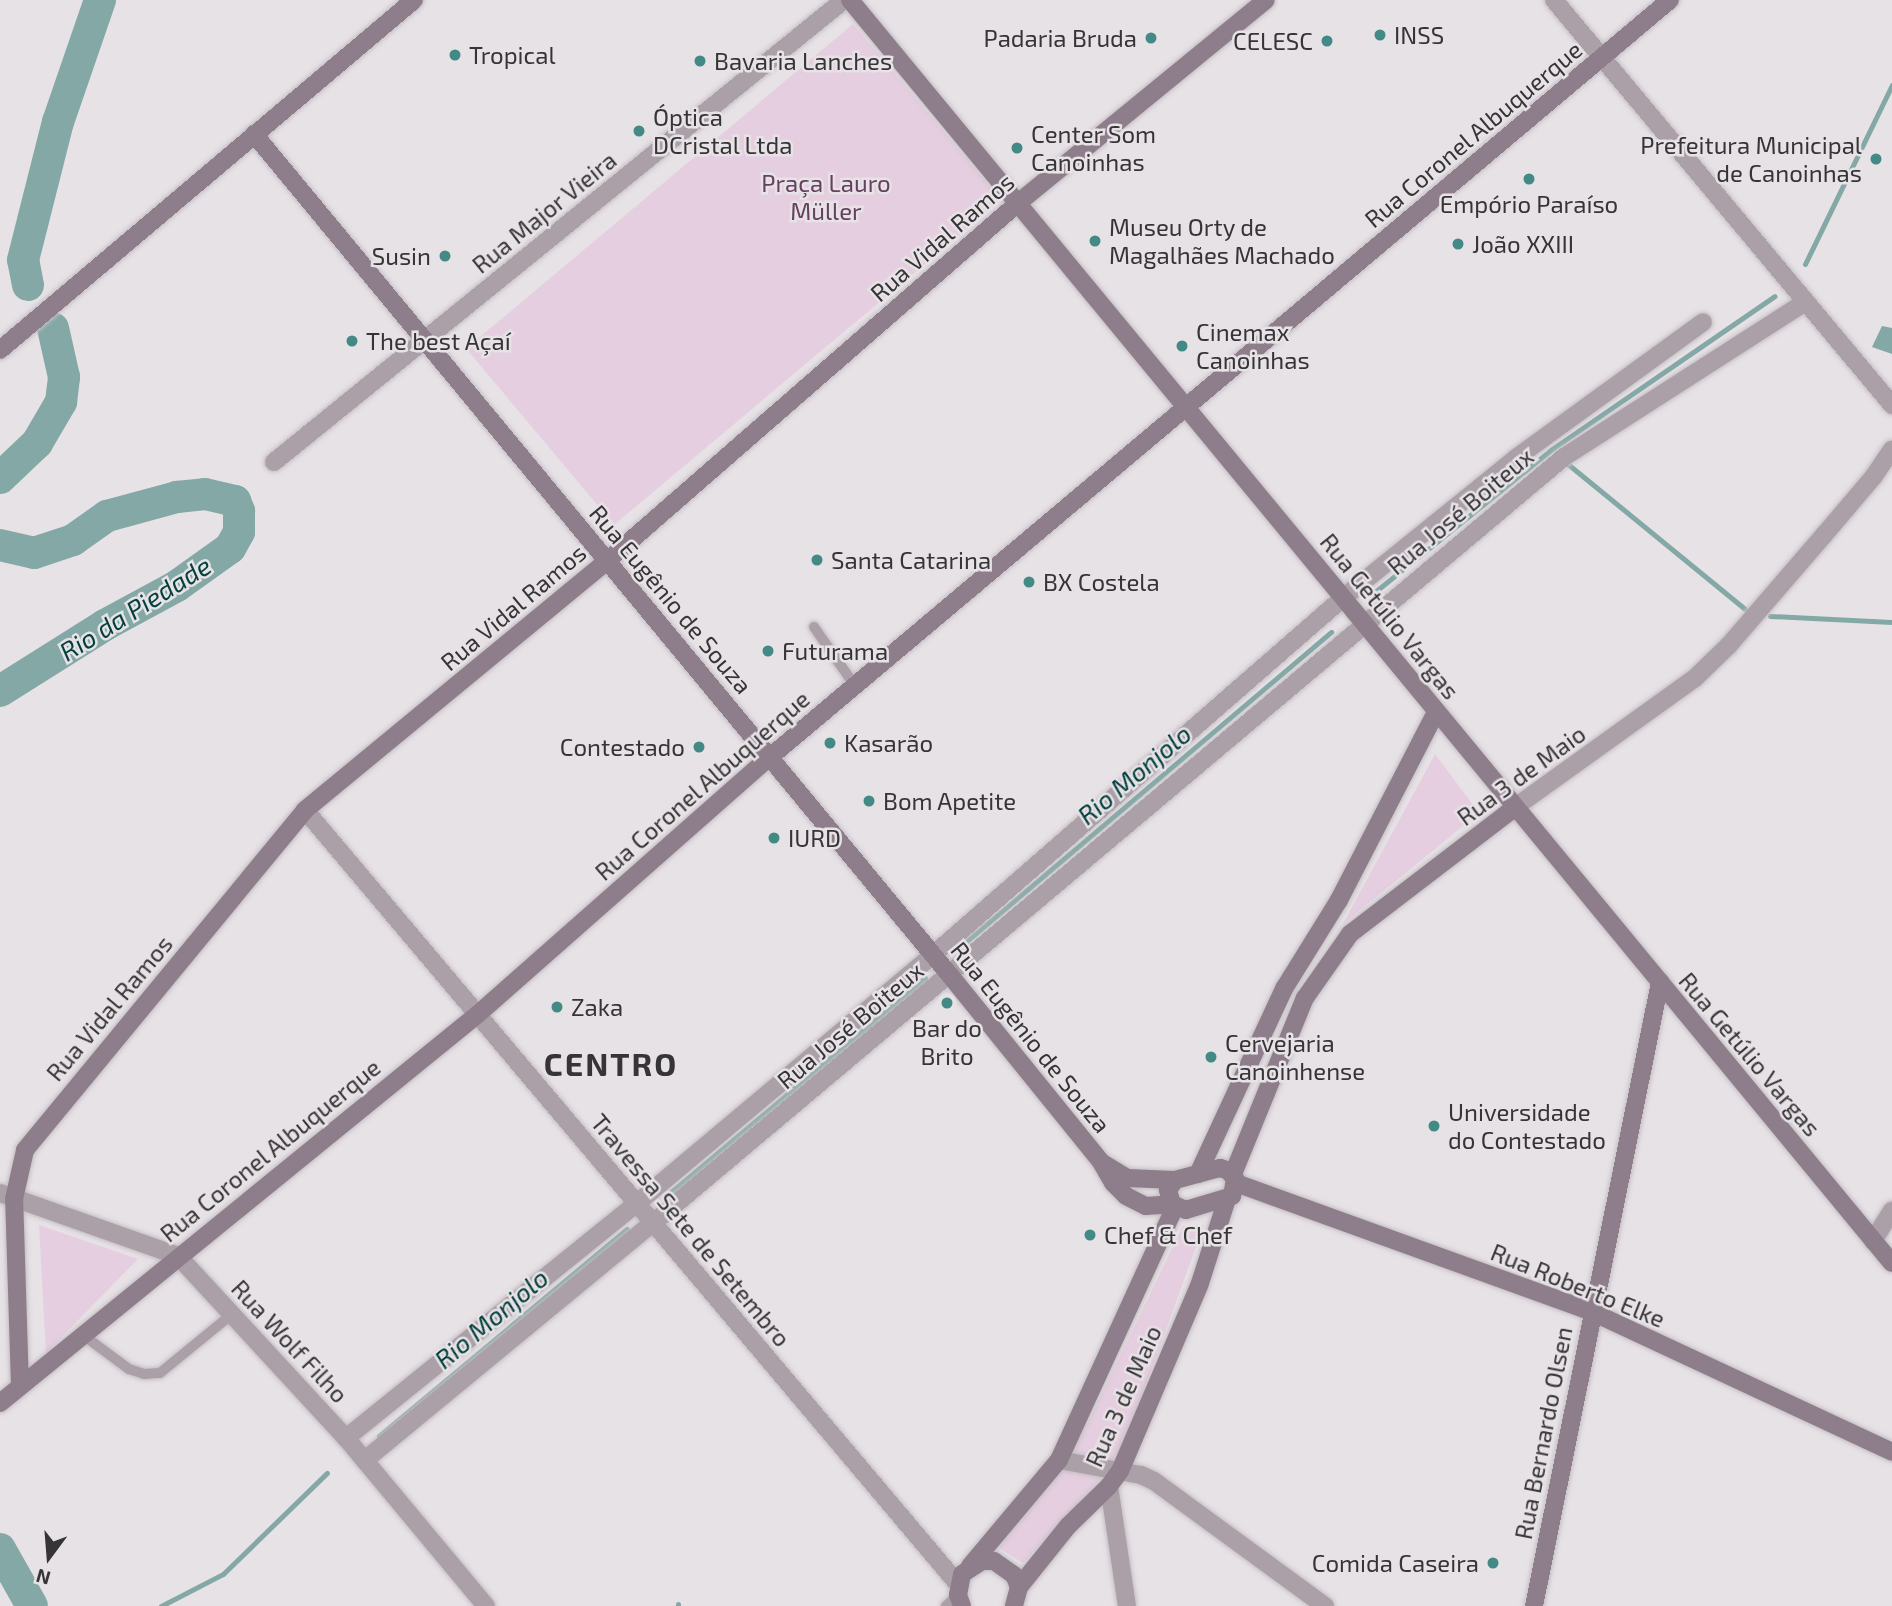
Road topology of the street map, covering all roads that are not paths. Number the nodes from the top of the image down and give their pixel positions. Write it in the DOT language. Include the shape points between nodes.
graph roads {
  1 [pos="414,0"];
  2 [pos="844,0"];
  3 [pos="850,0"];
  4 [pos="1266,0"];
  5 [pos="1554,0"];
  6 [pos="1670,0"];
  7 [pos="1602,58"];
  8 [pos="254,134"];
  9 [pos="1018,203"];
  10 [pos="1804,303"];
  11 [pos="1703,322"];
  12 [pos="425,340"];
  13 [pos="0,349"];
  14 [pos="1892,405"];
  15 [pos="1186,408"];
  16 [pos="1892,449"];
  17 [pos="274,462"];
  18 [pos="607,561"];
  19 [pos="1344,597"];
  20 [pos="1364,622"];
  21 [pos="814,627"];
  22 [pos="855,685"];
  23 [pos="1436,712"];
  24 [pos="770,757"];
  25 [pos="1514,808"];
  26 [pos="305,810"];
  27 [pos="1330,914"];
  28 [pos="1350,934"];
  29 [pos="933,955"];
  30 [pos="949,974"];
  31 [pos="1660,982"];
  32 [pos="478,1014"];
  33 [pos="1234,1093"];
  34 [pos="1261,1103"];
  35 [pos="1101,1162"];
  36 [pos="1198,1174"];
  37 [pos="1175,1180"];
  38 [pos="1232,1185"];
  39 [pos="7,1196"];
  40 [pos="636,1203"];
  41 [pos="1174,1205"];
  42 [pos="1892,1211"];
  43 [pos="653,1223"];
  44 [pos="1873,1241"];
  45 [pos="178,1256"];
  46 [pos="1892,1263"];
  47 [pos="1592,1312"];
  48 [pos="232,1314"];
  49 [pos="83,1335"];
  50 [pos="20,1386"];
  51 [pos="0,1404"];
  52 [pos="346,1438"];
  53 [pos="1892,1452"];
  54 [pos="365,1460"];
  55 [pos="1059,1460"];
  56 [pos="1120,1471"];
  57 [pos="1109,1486"];
  58 [pos="971,1566"];
  59 [pos="1019,1587"];
  60 [pos="956,1598"];
  61 [pos="1318,1604"];
  62 [pos="486,1606"];
  63 [pos="1014,1606"];
  64 [pos="1127,1606"];
  65 [pos="1534,1606"];
  1 -- 8 [label="street"];
  2 -- 12 [label="street, Rua Major Vieira"];
  3 -- 9 [label="street, Rua Getúlio Vargas"];
  4 -- 9 [label="street, Rua Vidal Ramos"];
  5 -- 7 [label="street"];
  6 -- 7 [label="street, Rua Coronel Albuquerque"];
  7 -- 10 [label="street"];
  7 -- 15 [label="street, Rua Coronel Albuquerque"];
  8 -- 12 [label="street, Rua Eugênio de Souza"];
  8 -- 13 [label="street"];
  9 -- 15 [label="street, Rua Getúlio Vargas"];
  9 -- 18 [label="street, Rua Vidal Ramos"];
  10 -- 14 [label="street"];
  10 -- 20 [label="street, Rua José Boiteux" via="1564,457"];
  11 -- 19 [label="street, Rua José Boiteux" via="1516,458"];
  12 -- 17 [label="street, Rua Major Vieira"];
  12 -- 18 [label="street, Rua Eugênio de Souza"];
  15 -- 19 [label="street, Rua Getúlio Vargas"];
  15 -- 22 [label="street, Rua Coronel Albuquerque"];
  16 -- 25 [label="street, Rua 3 de Maio" via="1729,645 1695,678"];
  18 -- 24 [label="street, Rua Eugênio de Souza"];
  18 -- 26 [label="street, Rua Vidal Ramos"];
  19 -- 20 [label="street, Rua Getúlio Vargas"];
  19 -- 29 [label="street, Rua José Boiteux"];
  20 -- 23 [label="street, Rua Getúlio Vargas"];
  20 -- 30 [label="street, Rua José Boiteux"];
  21 -- 22 [label="lane"];
  22 -- 24 [label="street, Rua Coronel Albuquerque"];
  23 -- 25 [label="street, Rua Getúlio Vargas"];
  23 -- 27 [label="street"];
  24 -- 29 [label="street, Rua Eugênio de Souza"];
  24 -- 32 [label="street, Rua Coronel Albuquerque"];
  25 -- 28 [label="street, Rua 3 de Maio"];
  25 -- 31 [label="street, Rua Getúlio Vargas"];
  26 -- 32 [label="street, Travessa Sete de Setembro"];
  26 -- 39 [label="street, Rua Vidal Ramos" via="52,1114 26,1150"];
  27 -- 28 [label="street"];
  27 -- 33 [label="street" via="1285,987"];
  28 -- 34 [label="street, Rua 3 de Maio" via="1305,998"];
  29 -- 30 [label="street, Rua Eugênio de Souza"];
  29 -- 40 [label="street, Rua José Boiteux"];
  30 -- 35 [label="street, Rua Eugênio de Souza"];
  30 -- 43 [label="street, Rua José Boiteux"];
  31 -- 44 [label="street, Rua Getúlio Vargas"];
  31 -- 47 [label="street, Rua Bernardo Olsen"];
  32 -- 40 [label="street, Travessa Sete de Setembro"];
  32 -- 45 [label="street, Rua Coronel Albuquerque"];
  33 -- 34 [label="street"];
  33 -- 36 [label="street"];
  34 -- 38 [label="street, Rua 3 de Maio"];
  35 -- 37 [label="street, Rua Eugênio de Souza" via="1127,1178"];
  35 -- 41 [label="street, Rua Eugênio de Souza" via="1126,1196 1146,1206"];
  36 -- 37 [label="street, Rua Eugênio de Souza"];
  36 -- 38 [label="street, Rua Roberto Elke" via="1220,1168"];
  37 -- 41 [label="street, Rua 3 de Maio" via="1168,1190"];
  38 -- 41 [label="street, Rua Eugênio de Souza" via="1186,1210"];
  38 -- 47 [label="street, Rua Roberto Elke"];
  38 -- 56 [label="street, Rua 3 de Maio" via="1200,1283"];
  39 -- 45 [label="street, Rua Wolf Filho"];
  39 -- 50 [label="street, Rua Vidal Ramos"];
  40 -- 43 [label="street, Travessa Sete de Setembro"];
  40 -- 52 [label="street, Rua José Boiteux"];
  41 -- 55 [label="street, Rua 3 de Maio"];
  42 -- 44 [label="street"];
  43 -- 54 [label="street, Rua José Boiteux"];
  43 -- 60 [label="street, Travessa Sete de Setembro"];
  44 -- 46 [label="street, Rua Getúlio Vargas"];
  45 -- 48 [label="street, Rua Wolf Filho"];
  45 -- 49 [label="street, Rua Coronel Albuquerque"];
  47 -- 53 [label="street, Rua Roberto Elke"];
  47 -- 65 [label="street, Rua Bernardo Olsen"];
  48 -- 49 [label="lane" via="160,1373 129,1369"];
  48 -- 52 [label="street, Rua Wolf Filho"];
  49 -- 50 [label="street, Rua Coronel Albuquerque"];
  50 -- 51 [label="street, Rua Coronel Albuquerque"];
  52 -- 54 [label="street, Rua Wolf Filho"];
  54 -- 62 [label="street, Rua Wolf Filho"];
  55 -- 56 [label="street"];
  55 -- 58 [label="street, Rua 3 de Maio"];
  56 -- 57 [label="street, Rua 3 de Maio"];
  56 -- 61 [label="street" via="1154,1482"];
  57 -- 59 [label="street, Rua 3 de Maio" via="1068,1526"];
  57 -- 64 [label="street"];
  58 -- 59 [label="street" via="994,1561 1006,1566"];
  58 -- 60 [label="street, Rua 3 de Maio"];
  59 -- 63 [label="street"];
}
